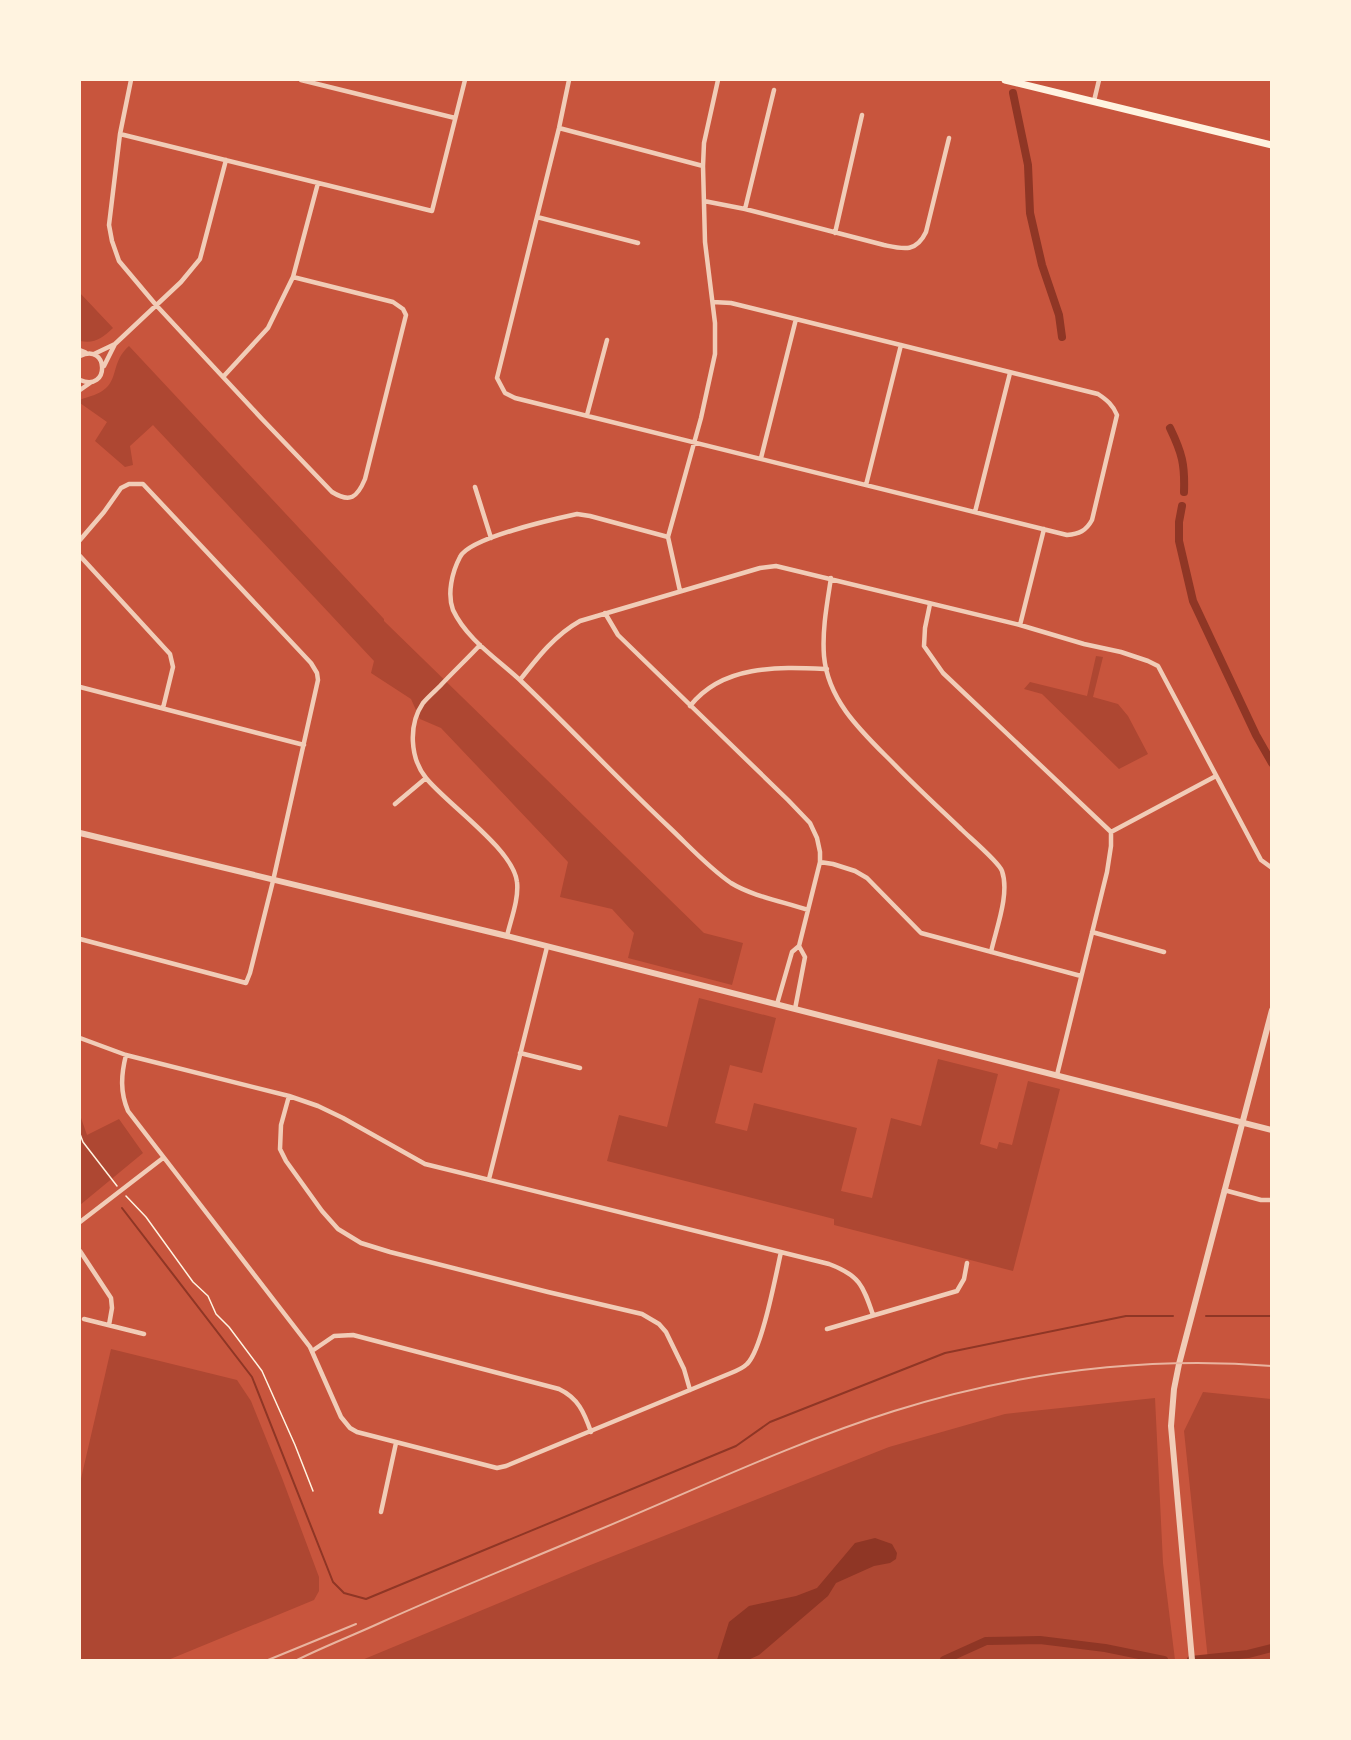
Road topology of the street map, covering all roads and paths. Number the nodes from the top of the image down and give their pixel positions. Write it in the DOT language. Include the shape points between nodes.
graph roads {
  1 [pos="131,80"];
  2 [pos="301,80"];
  3 [pos="465,80"];
  4 [pos="569,80"];
  5 [pos="718,80"];
  6 [pos="1005,80"];
  7 [pos="1099,80"];
  8 [pos="317,81"];
  9 [pos="774,90"];
  10 [pos="1094,101"];
  11 [pos="862,115"];
  12 [pos="455,118"];
  13 [pos="559,128"];
  14 [pos="120,134"];
  15 [pos="949,138"];
  16 [pos="1272,145"];
  17 [pos="226,160"];
  18 [pos="703,166"];
  19 [pos="318,183"];
  20 [pos="704,201"];
  21 [pos="745,209"];
  22 [pos="537,217"];
  23 [pos="835,233"];
  24 [pos="638,243"];
  25 [pos="294,277"];
  26 [pos="712,302"];
  27 [pos="156,305"];
  28 [pos="796,320"];
  29 [pos="607,340"];
  30 [pos="115,344"];
  31 [pos="901,345"];
  32 [pos="81,353"];
  33 [pos="93,354"];
  34 [pos="102,369"];
  35 [pos="1010,373"];
  36 [pos="224,377"];
  37 [pos="80,380"];
  38 [pos="92,382"];
  39 [pos="80,390"];
  40 [pos="587,415"];
  41 [pos="695,442"];
  42 [pos="761,458"];
  43 [pos="866,485"];
  44 [pos="475,487"];
  45 [pos="975,512"];
  46 [pos="1044,529"];
  47 [pos="668,537"];
  48 [pos="491,538"];
  49 [pos="80,540"];
  50 [pos="80,556"];
  51 [pos="831,578"];
  52 [pos="680,591"];
  53 [pos="930,604"];
  54 [pos="605,613"];
  55 [pos="1020,625"];
  56 [pos="480,645"];
  57 [pos="827,669"];
  58 [pos="520,680"];
  59 [pos="80,687"];
  60 [pos="690,706"];
  61 [pos="163,708"];
  62 [pos="304,745"];
  63 [pos="1216,776"];
  64 [pos="426,778"];
  65 [pos="395,804"];
  66 [pos="1111,832"];
  67 [pos="80,833"];
  68 [pos="820,862"];
  69 [pos="1272,868"];
  70 [pos="273,881"];
  71 [pos="808,910"];
  72 [pos="1092,932"];
  73 [pos="507,936"];
  74 [pos="80,939"];
  75 [pos="547,946"];
  76 [pos="799,946"];
  77 [pos="991,952"];
  78 [pos="1164,952"];
  79 [pos="1081,976"];
  80 [pos="777,1004"];
  81 [pos="795,1009"];
  82 [pos="1272,1010"];
  83 [pos="80,1038"];
  84 [pos="520,1053"];
  85 [pos="126,1055"];
  86 [pos="580,1068"];
  87 [pos="1057,1075"];
  88 [pos="289,1096"];
  89 [pos="1243,1123"];
  90 [pos="1272,1130"];
  91 [pos="80,1134"];
  92 [pos="163,1158"];
  93 [pos="489,1179"];
  94 [pos="119,1190"];
  95 [pos="1224,1190"];
  96 [pos="1272,1200"];
  97 [pos="80,1222"];
  98 [pos="80,1251"];
  99 [pos="781,1252"];
  100 [pos="967,1263"];
  101 [pos="873,1315"];
  102 [pos="84,1319"];
  103 [pos="109,1325"];
  104 [pos="827,1329"];
  105 [pos="144,1334"];
  106 [pos="312,1351"];
  107 [pos="690,1390"];
  108 [pos="591,1431"];
  109 [pos="396,1443"];
  110 [pos="313,1491"];
  111 [pos="381,1512"];
  112 [pos="1192,1660"];
  1 -- 14 [label="street"];
  2 -- 8 [label="street"];
  3 -- 12 [label="street"];
  4 -- 13 [label="street"];
  5 -- 18 [label="street"];
  6 -- 10 [label="main road"];
  7 -- 10 [label="street"];
  8 -- 12 [label="street"];
  9 -- 21 [label="street"];
  10 -- 16 [label="main road"];
  11 -- 23 [label="street"];
  12 -- 19 [label="street" via="432,211"];
  13 -- 18 [label="street"];
  13 -- 22 [label="street"];
  14 -- 17 [label="street"];
  14 -- 27 [label="street" via="109,225 112,241 118,261"];
  15 -- 23 [label="street" via="926,232 915,247 904,249"];
  17 -- 19 [label="street"];
  17 -- 27 [label="street" via="200,260"];
  18 -- 20 [label="street"];
  19 -- 25 [label="street"];
  20 -- 21 [label="street"];
  20 -- 26 [label="street"];
  21 -- 23 [label="street"];
  22 -- 24 [label="street"];
  22 -- 40 [label="street" via="496,378 504,391 515,398"];
  25 -- 36 [label="street" via="268,328"];
  25 -- 36 [label="street" via="393,302 406,315 360,491 350,498 332,492"];
  26 -- 28 [label="street"];
  26 -- 41 [label="street" via="715,354"];
  27 -- 30 [label="street"];
  27 -- 36 [label="street"];
  28 -- 31 [label="street"];
  28 -- 42 [label="street"];
  29 -- 40 [label="street"];
  30 -- 33 [label="street"];
  30 -- 34 [label="street"];
  31 -- 35 [label="street"];
  31 -- 43 [label="street"];
  32 -- 33 [label="street"];
  33 -- 34 [label="street"];
  34 -- 38 [label="street"];
  35 -- 45 [label="street"];
  35 -- 46 [label="street" via="1098,394 1107,399 1117,415 1089,526 1078,534 1067,535"];
  37 -- 38 [label="street"];
  38 -- 39 [label="street"];
  40 -- 41 [label="street"];
  41 -- 42 [label="street"];
  41 -- 47 [label="street"];
  42 -- 43 [label="street"];
  43 -- 45 [label="street"];
  44 -- 48 [label="street"];
  45 -- 46 [label="street"];
  46 -- 55 [label="street"];
  47 -- 48 [label="street" via="577,514"];
  47 -- 52 [label="street"];
  48 -- 56 [label="street" via="460,555 450,589 452,608"];
  49 -- 62 [label="street" via="121,488 134,483 147,487 311,663 317,673 316,689"];
  50 -- 61 [label="street" via="170,654 173,667"];
  51 -- 52 [label="street" via="776,566"];
  51 -- 53 [label="street"];
  51 -- 57 [label="street" via="824,636"];
  52 -- 54 [label="street"];
  53 -- 55 [label="street"];
  53 -- 66 [label="street" via="924,646 942,673"];
  54 -- 58 [label="street" via="565,630"];
  54 -- 60 [label="street" via="618,635"];
  55 -- 63 [label="street" via="1158,666"];
  56 -- 58 [label="street"];
  56 -- 64 [label="street" via="423,702 416,716 413,747"];
  57 -- 60 [label="street" via="760,669 737,674 711,686"];
  57 -- 77 [label="street" via="839,701 863,733 1002,868 1005,891"];
  58 -- 71 [label="street" via="715,870 755,894"];
  59 -- 61 [label="street"];
  60 -- 68 [label="street" via="810,823 818,838"];
  61 -- 62 [label="street"];
  62 -- 70 [label="street"];
  63 -- 66 [label="street"];
  63 -- 69 [label="street" via="1261,860"];
  64 -- 65 [label="street"];
  64 -- 73 [label="street" via="498,848 515,873 516,894"];
  66 -- 72 [label="street" via="1107,872"];
  67 -- 70 [label="street"];
  68 -- 71 [label="street"];
  68 -- 77 [label="street" via="867,878 921,933"];
  70 -- 73 [label="street"];
  70 -- 74 [label="street" via="246,983"];
  71 -- 76 [label="street"];
  72 -- 78 [label="street"];
  72 -- 79 [label="street"];
  73 -- 75 [label="street"];
  75 -- 80 [label="street"];
  75 -- 84 [label="street"];
  76 -- 80 [label="street" via="792,952"];
  76 -- 81 [label="street" via="805,957"];
  77 -- 79 [label="street"];
  79 -- 87 [label="street"];
  80 -- 81 [label="street"];
  81 -- 87 [label="street"];
  82 -- 89 [label="street"];
  83 -- 85 [label="street"];
  84 -- 86 [label="street"];
  84 -- 93 [label="street"];
  85 -- 88 [label="street"];
  85 -- 92 [label="street" via="123,1100"];
  87 -- 89 [label="street"];
  88 -- 93 [label="street" via="343,1118 424,1164"];
  88 -- 107 [label="street" via="281,1125 280,1149 338,1229 361,1243 390,1252 642,1314 666,1332"];
  89 -- 90 [label="street"];
  89 -- 95 [label="street"];
  91 -- 94 [label="path"];
  92 -- 94 [label="street"];
  92 -- 106 [label="street"];
  93 -- 99 [label="street"];
  94 -- 97 [label="street"];
  94 -- 110 [label="path" via="146,1217 262,1371"];
  95 -- 96 [label="street"];
  95 -- 112 [label="street" via="1179,1364 1172,1406"];
  98 -- 103 [label="street" via="111,1298"];
  99 -- 101 [label="street" via="829,1263 850,1273 865,1293"];
  99 -- 107 [label="street" via="753,1356 746,1365"];
  100 -- 101 [label="street" via="957,1291"];
  101 -- 104 [label="street"];
  102 -- 103 [label="street"];
  103 -- 105 [label="street"];
  106 -- 108 [label="street" via="334,1336 353,1335 559,1389 581,1407"];
  106 -- 109 [label="street" via="331,1397 350,1428"];
  107 -- 108 [label="street"];
  108 -- 109 [label="street" via="497,1468"];
  109 -- 111 [label="street"];
}
